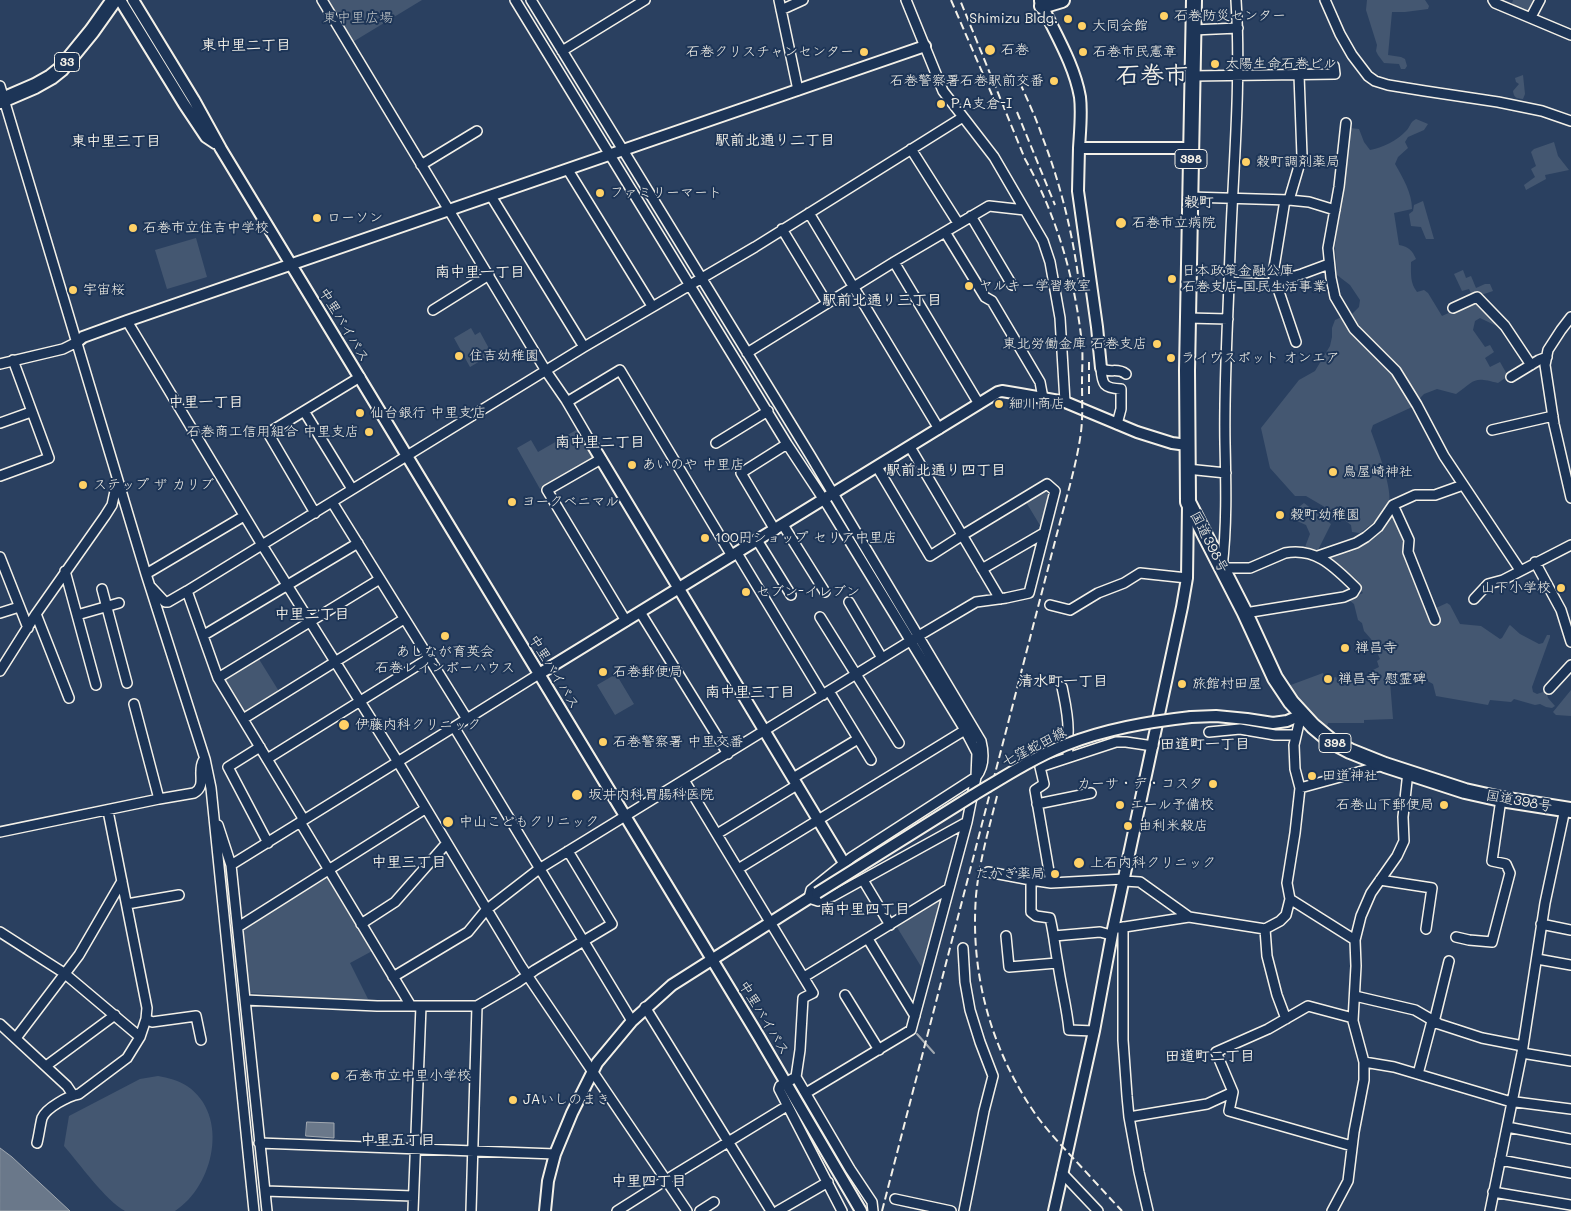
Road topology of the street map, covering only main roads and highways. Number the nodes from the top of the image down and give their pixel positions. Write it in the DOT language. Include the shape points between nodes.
graph roads {
  1 [pos="114,0"];
  2 [pos="1062,0"];
  3 [pos="1194,0"];
  4 [pos="1041,3"];
  5 [pos="1,95"];
  6 [pos="1568,810"];
  1 -- 5 [label="main road, 33" via="92,31 51,77 35,86"];
  2 -- 4 [label="main road"];
  3 -- 6 [label="main road, 国道398号 / 398" via="1188,502 1275,678 1302,715 1330,740 1385,765 1465,791"];
}
